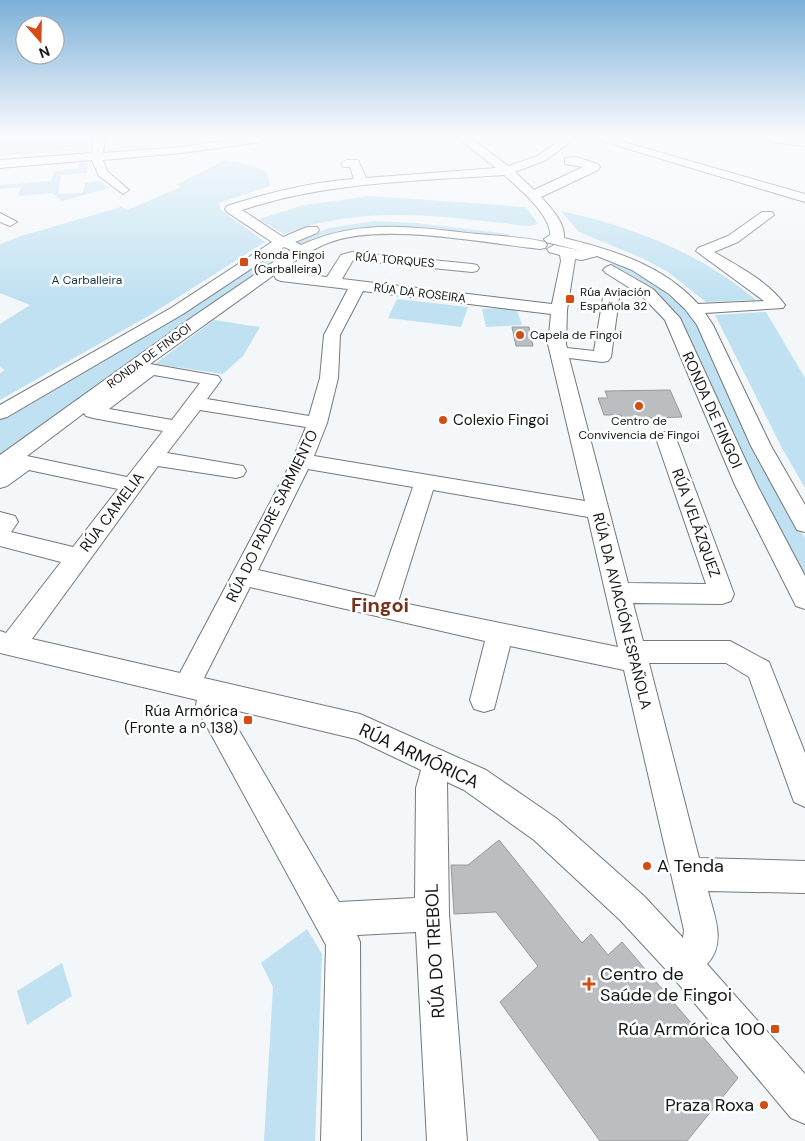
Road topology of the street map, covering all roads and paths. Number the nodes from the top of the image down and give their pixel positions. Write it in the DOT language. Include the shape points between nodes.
graph roads {
  1 [pos="289,192"];
  2 [pos="528,192"];
  3 [pos="540,192"];
  4 [pos="785,192"];
  5 [pos="532,196"];
  6 [pos="805,198"];
  7 [pos="767,215"];
  8 [pos="282,242"];
  9 [pos="564,247"];
  10 [pos="479,248"];
  11 [pos="301,250"];
  12 [pos="472,268"];
  13 [pos="281,276"];
  14 [pos="332,282"];
  15 [pos="358,285"];
  16 [pos="461,298"];
  17 [pos="611,298"];
  18 [pos="695,309"];
  19 [pos="559,310"];
  20 [pos="559,352"];
  21 [pos="194,403"];
  22 [pos="0,413"];
  23 [pos="317,423"];
  24 [pos="176,427"];
  25 [pos="666,438"];
  26 [pos="153,458"];
  27 [pos="302,460"];
  28 [pos="0,465"];
  29 [pos="236,471"];
  30 [pos="0,482"];
  31 [pos="425,482"];
  32 [pos="132,485"];
  33 [pos="597,511"];
  34 [pos="0,520"];
  35 [pos="805,524"];
  36 [pos="0,531"];
  37 [pos="0,538"];
  38 [pos="78,557"];
  39 [pos="243,576"];
  40 [pos="618,593"];
  41 [pos="805,599"];
  42 [pos="383,609"];
  43 [pos="500,633"];
  44 [pos="6,644"];
  45 [pos="633,657"];
  46 [pos="200,688"];
  47 [pos="484,700"];
  48 [pos="441,764"];
  49 [pos="805,792"];
  50 [pos="687,874"];
  51 [pos="805,877"];
  52 [pos="432,914"];
  53 [pos="330,920"];
  54 [pos="683,963"];
  55 [pos="805,1104"];
  56 [pos="341,1141"];
  57 [pos="447,1141"];
  1 -- 8 [label="street" via="232,209"];
  2 -- 5 [label="street"];
  3 -- 5 [label="street"];
  4 -- 6 [label="street"];
  5 -- 9 [label="street" via="556,226"];
  7 -- 18 [label="street" via="733,239 704,251 736,270 777,305"];
  8 -- 9 [label="street, RONDA DE FINGOI" via="329,225 389,219 506,230"];
  8 -- 11 [label="street"];
  8 -- 22 [label="street, RONDA DE FINGOI" via="177,310"];
  9 -- 11 [label="street, RONDA DE FINGOI" via="397,230 362,231 325,239"];
  9 -- 18 [label="street, RONDA DE FINGOI" via="619,257 678,292"];
  9 -- 19 [label="street, RÚA DA AVIACIÓN ESPAÑOLA" via="568,261"];
  9 -- 41 [label="street, RONDA DE FINGOI" via="637,285 672,318 746,485"];
  10 -- 12 [label="street"];
  11 -- 28 [label="street, RONDA DE FINGOI" via="197,321"];
  12 -- 14 [label="street, RÚA TORQUES" via="352,256 346,258"];
  12 -- 16 [label="street"];
  13 -- 14 [label="street, RÚA DA ROSEIRA"];
  14 -- 15 [label="street, RÚA DA ROSEIRA"];
  15 -- 16 [label="street, RÚA DA ROSEIRA"];
  15 -- 23 [label="street, RÚA DO PADRE SARMIENTO" via="332,335 329,378"];
  16 -- 19 [label="street, RÚA DA ROSEIRA"];
  17 -- 20 [label="street" via="602,357"];
  18 -- 35 [label="street, RONDA DE FINGOI" via="760,446"];
  19 -- 20 [label="street, RÚA DA AVIACIÓN ESPAÑOLA"];
  20 -- 33 [label="street, RÚA DA AVIACIÓN ESPAÑOLA"];
  21 -- 23 [label="street"];
  21 -- 24 [label="street, RÚA CAMELIA"];
  21 -- 24 [label="street, RÚA CAMELIA" via="212,380 151,369 93,412"];
  23 -- 27 [label="street, RÚA DO PADRE SARMIENTO"];
  24 -- 26 [label="street, RÚA CAMELIA"];
  25 -- 40 [label="street, RÚA VELÁZQUEZ" via="722,594"];
  26 -- 29 [label="street"];
  26 -- 32 [label="street, RÚA CAMELIA"];
  27 -- 31 [label="street"];
  27 -- 39 [label="street, RÚA DO PADRE SARMIENTO"];
  30 -- 32 [label="street" via="25,462"];
  31 -- 33 [label="street"];
  31 -- 42 [label="street"];
  32 -- 38 [label="street, RÚA CAMELIA"];
  33 -- 40 [label="street, RÚA DA AVIACIÓN ESPAÑOLA"];
  34 -- 36 [label="street" via="7,522"];
  37 -- 38 [label="street"];
  38 -- 44 [label="street, RÚA CAMELIA"];
  39 -- 42 [label="street"];
  39 -- 46 [label="street, RÚA DO PADRE SARMIENTO"];
  40 -- 45 [label="street, RÚA DA AVIACIÓN ESPAÑOLA"];
  42 -- 43 [label="street"];
  43 -- 45 [label="street"];
  43 -- 47 [label="street"];
  44 -- 46 [label="street, RÚA ARMÓRICA"];
  45 -- 49 [label="street" via="730,652 760,670"];
  45 -- 50 [label="street, RÚA DA AVIACIÓN ESPAÑOLA"];
  46 -- 48 [label="street, RÚA ARMÓRICA" via="360,727"];
  46 -- 53 [label="street"];
  48 -- 52 [label="street, RÚA DO TREBOL" via="432,778 431,788"];
  48 -- 54 [label="street, RÚA ARMÓRICA" via="475,780 545,829 632,908"];
  50 -- 51 [label="street"];
  50 -- 54 [label="street, RÚA DA AVIACIÓN ESPAÑOLA" via="701,930 700,946"];
  52 -- 53 [label="street"];
  52 -- 57 [label="street, RÚA DO TREBOL"];
  53 -- 56 [label="street" via="343,942"];
  54 -- 55 [label="street, RÚA ARMÓRICA"];
}
